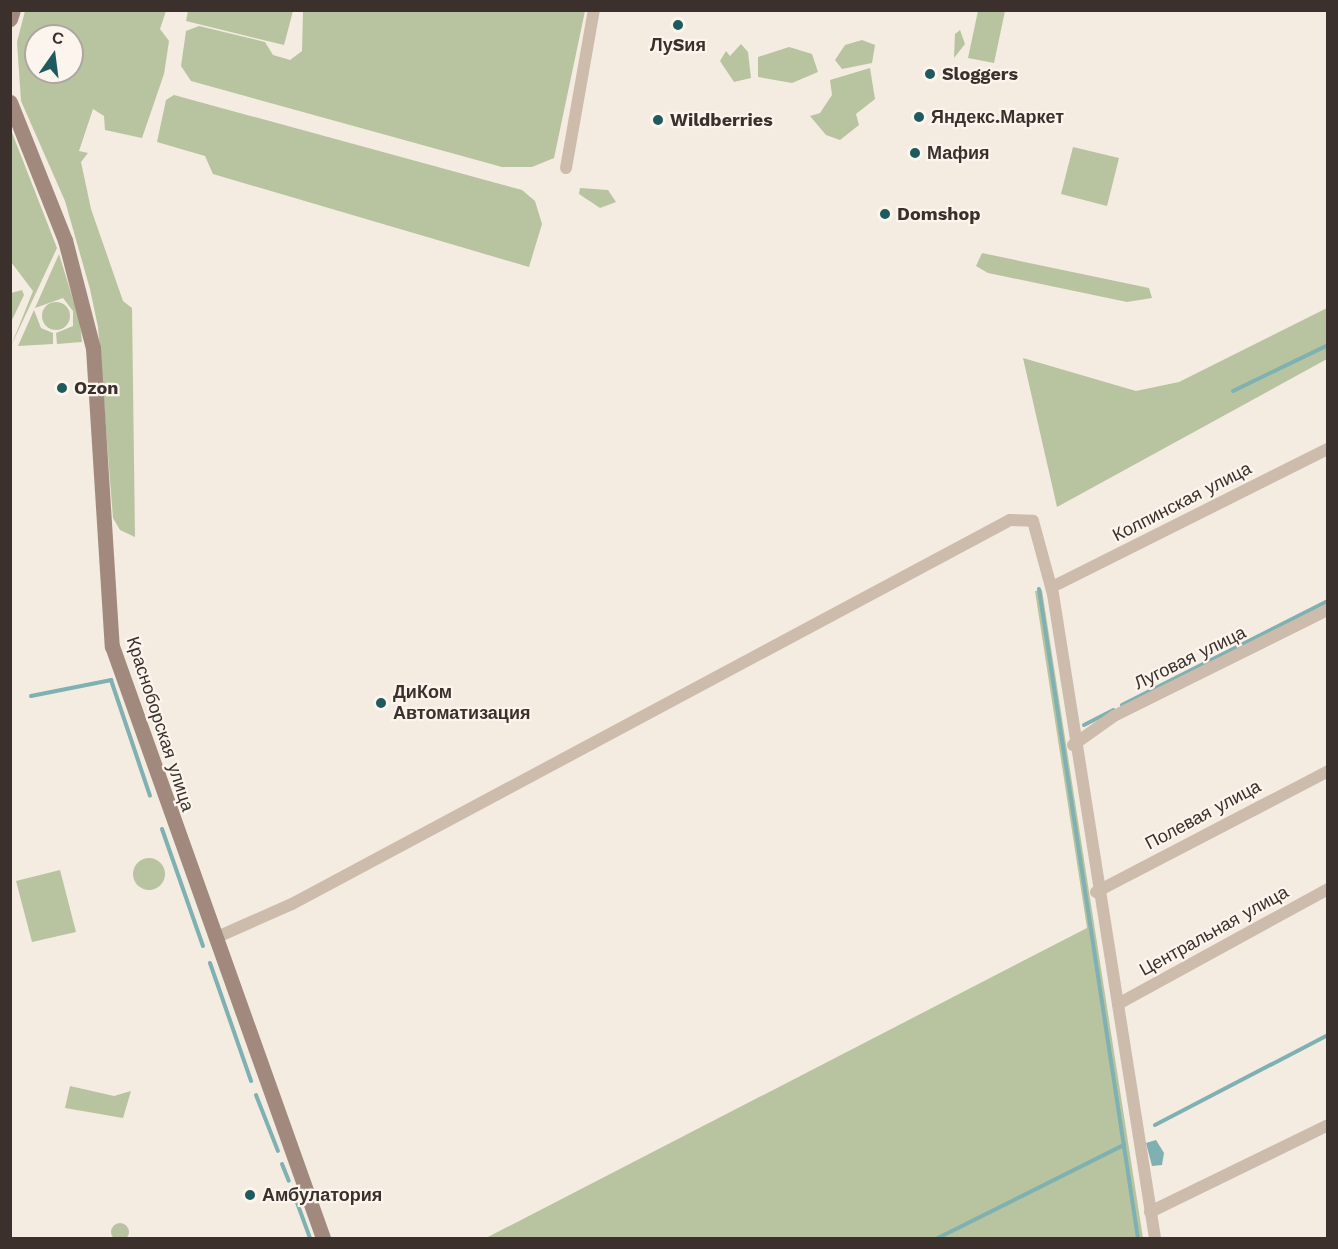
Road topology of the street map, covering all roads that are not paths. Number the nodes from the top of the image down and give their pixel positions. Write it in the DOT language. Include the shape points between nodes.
graph roads {
  1 [pos="13,10"];
  2 [pos="594,10"];
  3 [pos="10,19"];
  4 [pos="10,102"];
  5 [pos="566,168"];
  6 [pos="1328,449"];
  7 [pos="1052,587"];
  8 [pos="1328,610"];
  9 [pos="1072,745"];
  10 [pos="1328,771"];
  11 [pos="1328,889"];
  12 [pos="1096,892"];
  13 [pos="215,938"];
  14 [pos="1118,1004"];
  15 [pos="1328,1125"];
  16 [pos="1150,1212"];
  17 [pos="323,1239"];
  18 [pos="1155,1239"];
  1 -- 3 [label="street"];
  2 -- 5 [label="street"];
  4 -- 13 [label="street, Красноборская улица" via="65,240 93,348 112,646"];
  6 -- 7 [label="street, Колпинская улица"];
  7 -- 9 [label="street"];
  7 -- 13 [label="street" via="1038,528 1033,521 1010,519 307,896"];
  8 -- 9 [label="street, Луговая улица" via="1114,716"];
  9 -- 12 [label="street"];
  10 -- 12 [label="street, Полевая улица"];
  11 -- 14 [label="street, Центральная улица"];
  12 -- 14 [label="street"];
  13 -- 17 [label="street, Красноборская улица"];
  14 -- 16 [label="street"];
  15 -- 16 [label="street"];
  16 -- 18 [label="street"];
}
